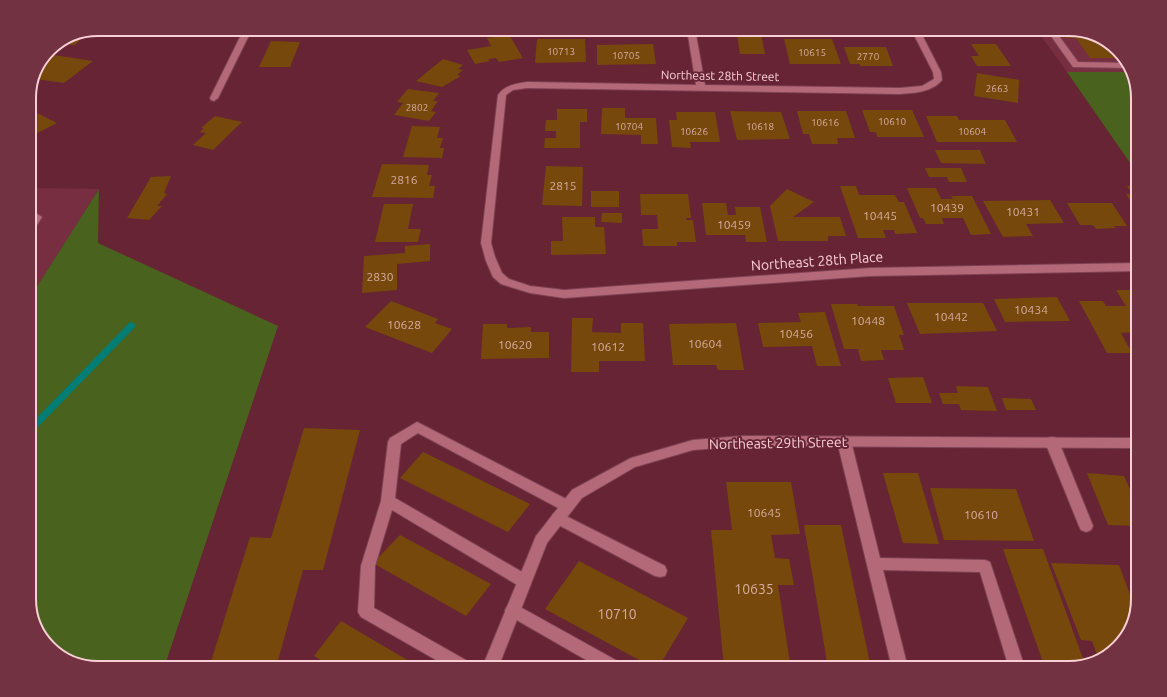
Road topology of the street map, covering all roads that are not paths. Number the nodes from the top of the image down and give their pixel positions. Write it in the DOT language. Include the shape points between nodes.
graph roads {
  1 [pos="245,36"];
  2 [pos="692,36"];
  3 [pos="919,36"];
  4 [pos="1055,36"];
  5 [pos="1121,66"];
  6 [pos="701,87"];
  7 [pos="214,98"];
  8 [pos="1131,267"];
  9 [pos="501,279"];
  10 [pos="844,440"];
  11 [pos="1052,442"];
  12 [pos="1131,443"];
  13 [pos="388,501"];
  14 [pos="567,506"];
  15 [pos="558,518"];
  16 [pos="1086,526"];
  17 [pos="876,564"];
  18 [pos="660,571"];
  19 [pos="524,581"];
  20 [pos="513,610"];
  21 [pos="453,661"];
  22 [pos="493,661"];
  23 [pos="603,661"];
  24 [pos="898,661"];
  25 [pos="1015,661"];
  1 -- 7 [label="street"];
  2 -- 6 [label="street"];
  3 -- 6 [label="street, Northeast 28th Street" via="937,72 938,80 932,86 919,90"];
  4 -- 5 [label="street" via="1076,65"];
  6 -- 9 [label="street, Northeast 28th Street" via="527,85 508,89 502,95 486,243 492,264"];
  8 -- 9 [label="street, Northeast 28th Place" via="870,272 564,294 526,289"];
  10 -- 11 [label="street, Northeast 29th Street"];
  10 -- 14 [label="street, Northeast 29th Street" via="742,441 693,445 631,463 577,494"];
  10 -- 17 [label="street"];
  11 -- 12 [label="street, Northeast 29th Street"];
  11 -- 16 [label="street"];
  13 -- 14 [label="street" via="395,442 417,427"];
  13 -- 19 [label="street"];
  13 -- 21 [label="street" via="368,566 366,612"];
  14 -- 15 [label="street, Northeast 29th Street"];
  15 -- 18 [label="street"];
  15 -- 19 [label="street, Northeast 29th Street" via="541,540"];
  17 -- 24 [label="street"];
  17 -- 25 [label="street" via="985,566"];
  19 -- 20 [label="street, Northeast 29th Street"];
  20 -- 22 [label="street, Northeast 29th Street"];
  20 -- 23 [label="street"];
}
